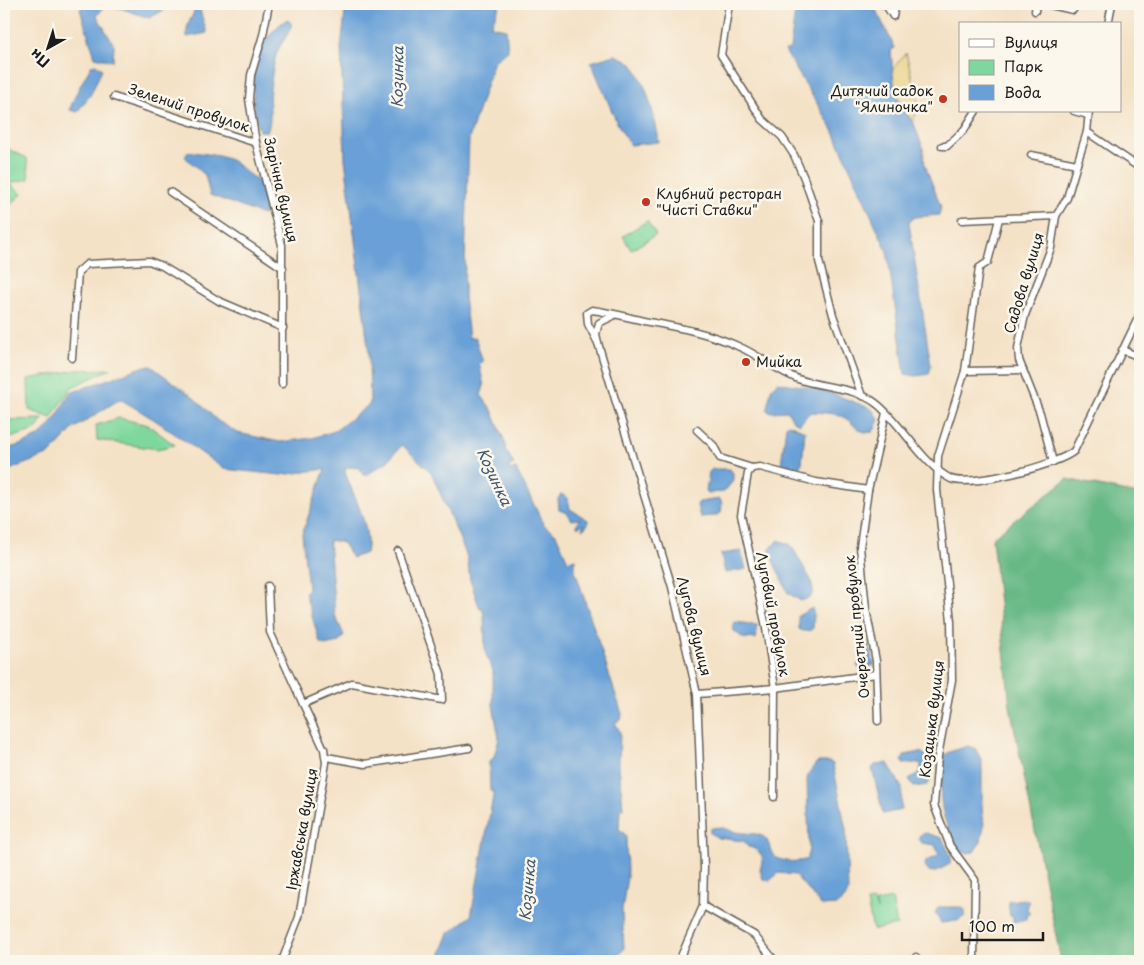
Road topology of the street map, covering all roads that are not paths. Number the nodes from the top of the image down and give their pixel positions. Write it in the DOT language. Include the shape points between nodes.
graph roads {
  1 [pos="269,4"];
  2 [pos="729,4"];
  3 [pos="885,4"];
  4 [pos="896,4"];
  5 [pos="1036,4"];
  6 [pos="1046,4"];
  7 [pos="1076,4"];
  8 [pos="1112,4"];
  9 [pos="1035,11"];
  10 [pos="1108,22"];
  11 [pos="114,97"];
  12 [pos="975,112"];
  13 [pos="1088,113"];
  14 [pos="1087,132"];
  15 [pos="256,142"];
  16 [pos="942,146"];
  17 [pos="1031,155"];
  18 [pos="1077,164"];
  19 [pos="1140,168"];
  20 [pos="170,192"];
  21 [pos="1056,216"];
  22 [pos="999,219"];
  23 [pos="962,220"];
  24 [pos="283,268"];
  25 [pos="1140,314"];
  26 [pos="616,315"];
  27 [pos="283,328"];
  28 [pos="598,343"];
  29 [pos="1122,350"];
  30 [pos="1140,357"];
  31 [pos="72,358"];
  32 [pos="1022,370"];
  33 [pos="965,371"];
  34 [pos="282,384"];
  35 [pos="862,396"];
  36 [pos="886,413"];
  37 [pos="697,430"];
  38 [pos="1053,462"];
  39 [pos="752,468"];
  40 [pos="937,469"];
  41 [pos="868,490"];
  42 [pos="398,551"];
  43 [pos="268,586"];
  44 [pos="876,674"];
  45 [pos="775,688"];
  46 [pos="697,694"];
  47 [pos="303,704"];
  48 [pos="878,721"];
  49 [pos="469,748"];
  50 [pos="326,757"];
  51 [pos="774,796"];
  52 [pos="702,906"];
  53 [pos="282,961"];
  54 [pos="679,961"];
  55 [pos="774,961"];
  56 [pos="974,961"];
  1 -- 15 [label="street, Зарічна вулиця" via="249,89"];
  2 -- 35 [label="street" via="721,55 762,119 782,137 804,178 818,221 819,261 833,315"];
  3 -- 4 [label="street" via="893,16"];
  5 -- 9 [label="street"];
  6 -- 7 [label="street" via="1073,10"];
  8 -- 10 [label="street"];
  11 -- 15 [label="street, Зелений провулок"];
  12 -- 16 [label="street" via="964,130 947,146"];
  13 -- 14 [label="street, Садова вулиця"];
  14 -- 18 [label="street, Садова вулиця"];
  14 -- 19 [label="street"];
  15 -- 24 [label="street, Зарічна вулиця" via="277,220"];
  17 -- 18 [label="street"];
  18 -- 21 [label="street, Садова вулиця" via="1067,198"];
  20 -- 24 [label="street"];
  21 -- 22 [label="street"];
  21 -- 32 [label="street, Садова вулиця" via="1051,248 1026,315 1018,348"];
  22 -- 23 [label="street"];
  22 -- 33 [label="street, Козацька вулиця" via="988,262 979,268"];
  24 -- 27 [label="street, Зарічна вулиця"];
  25 -- 29 [label="street"];
  26 -- 28 [label="street, Лугова вулиця" via="599,323"];
  26 -- 28 [label="street" via="594,310 587,312 588,324"];
  26 -- 35 [label="street" via="679,327 721,340 741,347 798,379"];
  27 -- 31 [label="street" via="219,301 149,261 87,264 78,272"];
  27 -- 34 [label="street, Зарічна вулиця"];
  28 -- 46 [label="street, Лугова вулиця" via="672,587"];
  29 -- 30 [label="street"];
  29 -- 38 [label="street" via="1074,450 1067,457"];
  32 -- 33 [label="street"];
  32 -- 38 [label="street, Садова вулиця" via="1040,414"];
  33 -- 40 [label="street, Козацька вулиця" via="938,456"];
  35 -- 36 [label="street"];
  36 -- 40 [label="street"];
  36 -- 41 [label="street, Очеретний провулок"];
  37 -- 39 [label="street" via="713,445 720,458"];
  38 -- 40 [label="street" via="978,482 951,478"];
  39 -- 41 [label="street"];
  39 -- 45 [label="street, Луговий провулок" via="748,473 740,514 766,630"];
  40 -- 56 [label="street, Козацька вулиця" via="951,621 952,680 938,756 934,805 950,846 975,880"];
  41 -- 44 [label="street, Очеретний провулок" via="860,547"];
  42 -- 47 [label="street" via="441,674 442,700 352,683"];
  43 -- 47 [label="street, Іржавська вулиця" via="270,632"];
  44 -- 45 [label="street"];
  44 -- 48 [label="street, Очеретний провулок"];
  45 -- 46 [label="street"];
  45 -- 51 [label="street, Луговий провулок"];
  46 -- 52 [label="street, Лугова вулиця" via="704,866"];
  47 -- 50 [label="street, Іржавська вулиця"];
  49 -- 50 [label="street" via="364,764"];
  50 -- 53 [label="street, Іржавська вулиця" via="299,917"];
  52 -- 54 [label="street, Лугова вулиця"];
  52 -- 55 [label="street" via="754,935"];
}
